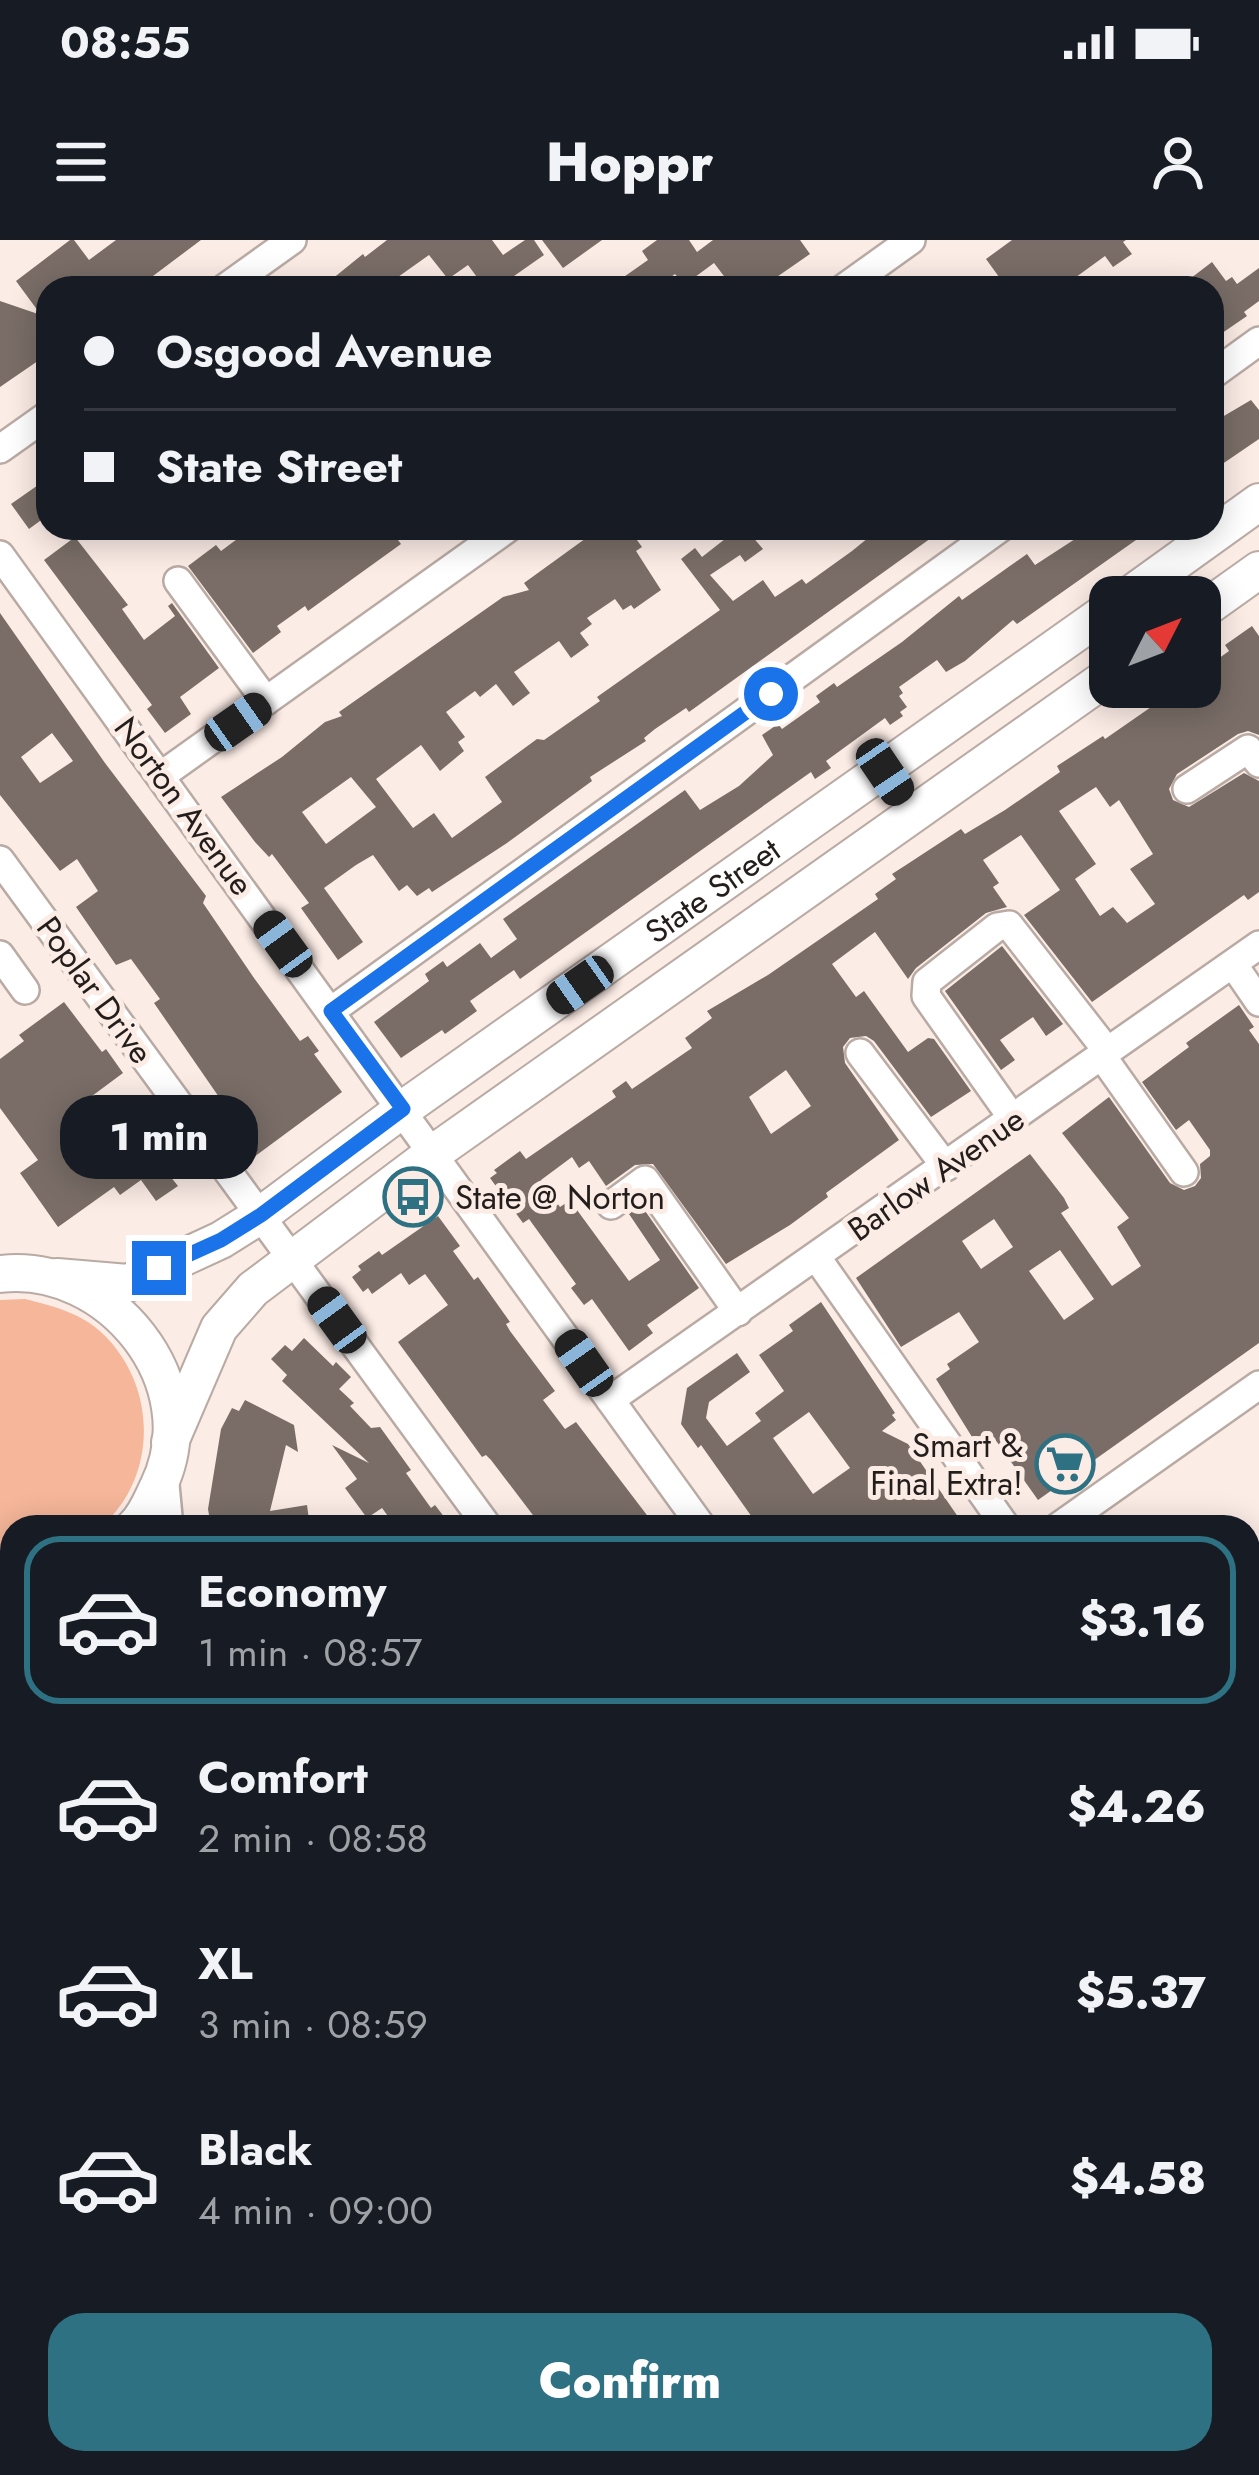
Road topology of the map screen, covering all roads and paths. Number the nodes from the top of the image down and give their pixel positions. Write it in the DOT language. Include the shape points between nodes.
graph roads {
  1 [pos="292,240"];
  2 [pos="911,240"];
  3 [pos="242,276"];
  4 [pos="861,276"];
  5 [pos="1259,341"];
  6 [pos="1224,366"];
  7 [pos="36,424"];
  8 [pos="0,449"];
  9 [pos="1259,502"];
  10 [pos="1224,527"];
  11 [pos="491,540"];
  12 [pos="983,540"];
  13 [pos="1206,540"];
  14 [pos="0,554"];
  15 [pos="1259,570"];
  16 [pos="1156,576"];
  17 [pos="178,581"];
  18 [pos="1221,597"];
  19 [pos="1089,624"];
  20 [pos="1089,690"];
  21 [pos="266,701"];
  22 [pos="1259,763"];
  23 [pos="885,772"];
  24 [pos="162,775"];
  25 [pos="1187,789"];
  26 [pos="913,814"];
  27 [pos="5,877"];
  28 [pos="1259,945"];
  29 [pos="0,955"];
  30 [pos="1232,964"];
  31 [pos="25,990"];
  32 [pos="1259,1002"];
  33 [pos="331,1011"];
  34 [pos="860,1052"];
  35 [pos="1105,1054"];
  36 [pos="403,1109"];
  37 [pos="1013,1119"];
  38 [pos="435,1152"];
  39 [pos="946,1167"];
  40 [pos="1184,1172"];
  41 [pos="611,1205"];
  42 [pos="261,1215"];
  43 [pos="817,1258"];
  44 [pos="293,1259"];
  45 [pos="20,1272"];
  46 [pos="738,1312"];
  47 [pos="1259,1385"];
  48 [pos="610,1400"];
  49 [pos="167,1458"];
  50 [pos="140,1515"];
  51 [pos="169,1515"];
  52 [pos="479,1515"];
  53 [pos="694,1515"];
  54 [pos="998,1515"];
  55 [pos="1075,1515"];
  1 -- 3 [label="street"];
  2 -- 4 [label="street"];
  5 -- 6 [label="street"];
  7 -- 8 [label="street"];
  9 -- 10 [label="main road"];
  11 -- 21 [label="street"];
  12 -- 33 [label="street"];
  13 -- 16 [label="main road"];
  14 -- 24 [label="street, Norton Avenue"];
  15 -- 18 [label="main road"];
  17 -- 21 [label="street"];
  19 -- 23 [label="main road, State Street"];
  20 -- 26 [label="main road, State Street"];
  21 -- 24 [label="street"];
  22 -- 25 [label="street" via="1248,749"];
  23 -- 26 [label="main road"];
  23 -- 36 [label="main road, State Street"];
  24 -- 33 [label="street, Norton Avenue"];
  26 -- 38 [label="main road, State Street"];
  27 -- 42 [label="street, Poplar Drive"];
  28 -- 30 [label="street, Barlow Avenue"];
  29 -- 31 [label="street"];
  30 -- 32 [label="street"];
  30 -- 35 [label="street, Barlow Avenue"];
  33 -- 36 [label="street, Norton Avenue"];
  34 -- 39 [label="street"];
  35 -- 37 [label="street, Barlow Avenue"];
  35 -- 37 [label="street" via="1009,926 997,926 927,982 926,996"];
  35 -- 40 [label="street"];
  36 -- 38 [label="street, Norton Avenue"];
  36 -- 42 [label="main road, State Street"];
  37 -- 39 [label="street, Barlow Avenue"];
  38 -- 44 [label="main road, State Street"];
  38 -- 48 [label="street, Norton Avenue"];
  39 -- 43 [label="street, Barlow Avenue"];
  41 -- 46 [label="street" via="645,1180"];
  42 -- 44 [label="street, Poplar Drive"];
  42 -- 45 [label="main road, State Street" via="128,1282"];
  43 -- 46 [label="street, Barlow Avenue"];
  43 -- 54 [label="street"];
  44 -- 49 [label="main road, State Street" via="219,1328"];
  44 -- 52 [label="street, Poplar Drive"];
  45 -- 49 [label="main road" via="96,1295 130,1322 168,1399"];
  46 -- 48 [label="street, Barlow Avenue"];
  47 -- 55 [label="street"];
  48 -- 53 [label="street, Norton Avenue"];
  49 -- 50 [label="main road, State Street"];
  49 -- 51 [label="street"];
}
